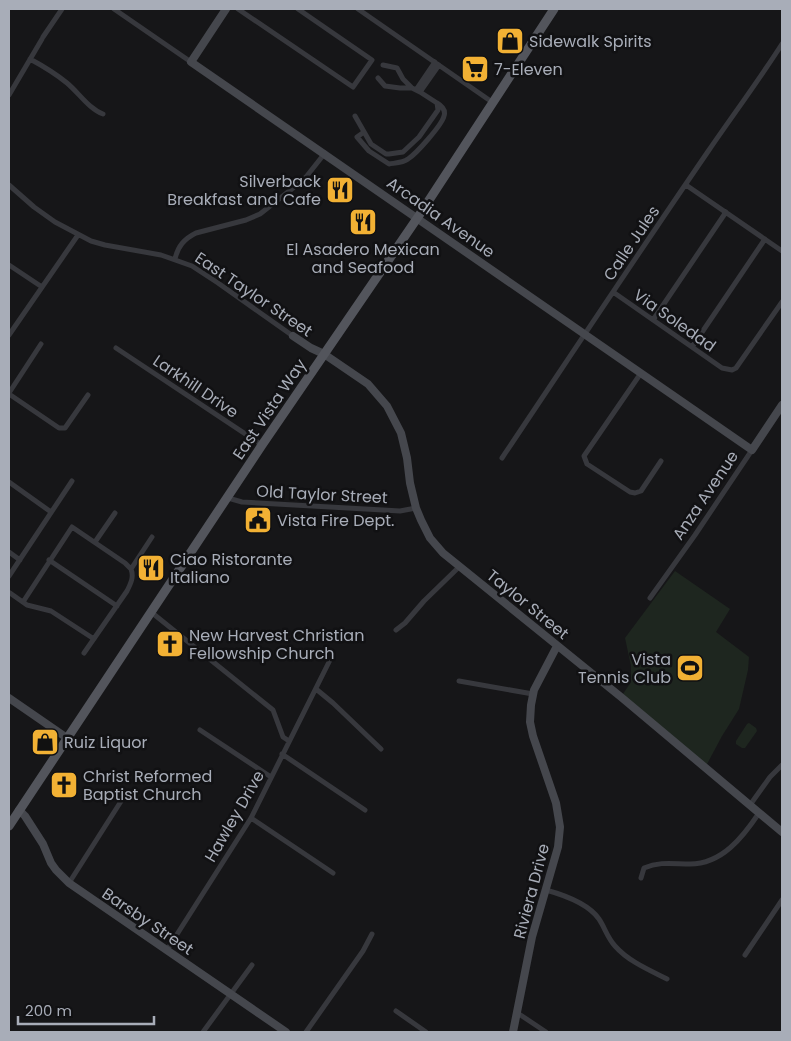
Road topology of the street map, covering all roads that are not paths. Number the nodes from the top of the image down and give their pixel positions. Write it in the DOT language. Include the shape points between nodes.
graph roads {
  1 [pos="62,9"];
  2 [pos="114,9"];
  3 [pos="226,9"];
  4 [pos="238,9"];
  5 [pos="298,9"];
  6 [pos="358,9"];
  7 [pos="554,9"];
  8 [pos="782,44"];
  9 [pos="30,59"];
  10 [pos="191,62"];
  11 [pos="437,63"];
  12 [pos="383,65"];
  13 [pos="378,78"];
  14 [pos="416,90"];
  15 [pos="9,95"];
  16 [pos="492,102"];
  17 [pos="437,103"];
  18 [pos="103,114"];
  19 [pos="355,116"];
  20 [pos="364,132"];
  21 [pos="325,153"];
  22 [pos="9,185"];
  23 [pos="686,185"];
  24 [pos="726,212"];
  25 [pos="418,217"];
  26 [pos="78,235"];
  27 [pos="765,239"];
  28 [pos="782,251"];
  29 [pos="175,259"];
  30 [pos="9,265"];
  31 [pos="42,288"];
  32 [pos="613,292"];
  33 [pos="782,302"];
  34 [pos="653,320"];
  35 [pos="585,334"];
  36 [pos="9,335"];
  37 [pos="293,336"];
  38 [pos="42,344"];
  39 [pos="692,347"];
  40 [pos="116,348"];
  41 [pos="324,354"];
  42 [pos="641,373"];
  43 [pos="9,394"];
  44 [pos="88,395"];
  45 [pos="782,406"];
  46 [pos="262,445"];
  47 [pos="752,450"];
  48 [pos="502,458"];
  49 [pos="661,461"];
  50 [pos="72,480"];
  51 [pos="9,482"];
  52 [pos="228,498"];
  53 [pos="416,508"];
  54 [pos="51,512"];
  55 [pos="115,513"];
  56 [pos="152,537"];
  57 [pos="95,542"];
  58 [pos="9,552"];
  59 [pos="20,560"];
  60 [pos="49,560"];
  61 [pos="460,566"];
  62 [pos="131,568"];
  63 [pos="9,576"];
  64 [pos="10,593"];
  65 [pos="650,598"];
  66 [pos="23,602"];
  67 [pos="117,606"];
  68 [pos="151,612"];
  69 [pos="396,630"];
  70 [pos="94,639"];
  71 [pos="557,646"];
  72 [pos="84,654"];
  73 [pos="332,656"];
  74 [pos="459,682"];
  75 [pos="316,689"];
  76 [pos="533,694"];
  77 [pos="9,698"];
  78 [pos="200,730"];
  79 [pos="67,738"];
  80 [pos="289,741"];
  81 [pos="381,749"];
  82 [pos="282,754"];
  83 [pos="782,765"];
  84 [pos="271,777"];
  85 [pos="125,795"];
  86 [pos="750,805"];
  87 [pos="19,810"];
  88 [pos="365,810"];
  89 [pos="760,813"];
  90 [pos="251,818"];
  91 [pos="9,826"];
  92 [pos="782,832"];
  93 [pos="333,873"];
  94 [pos="641,878"];
  95 [pos="69,883"];
  96 [pos="546,890"];
  97 [pos="782,900"];
  98 [pos="372,934"];
  99 [pos="167,950"];
  100 [pos="746,955"];
  101 [pos="252,964"];
  102 [pos="667,979"];
  103 [pos="230,994"];
  104 [pos="396,1011"];
  105 [pos="516,1012"];
  106 [pos="203,1032"];
  107 [pos="286,1032"];
  108 [pos="306,1032"];
  109 [pos="426,1032"];
  110 [pos="513,1032"];
  111 [pos="546,1032"];
  1 -- 9 [label="street"];
  2 -- 10 [label="street, Arcadia Avenue"];
  3 -- 10 [label="street"];
  4 -- 5 [label="street" via="353,87 372,60"];
  6 -- 11 [label="street"];
  7 -- 16 [label="main road, East Vista Way"];
  8 -- 23 [label="street, Calle Jules"];
  9 -- 15 [label="street"];
  9 -- 18 [label="street" via="64,81 93,109"];
  10 -- 21 [label="street, Arcadia Avenue"];
  11 -- 14 [label="street"];
  11 -- 16 [label="street"];
  12 -- 14 [label="street" via="397,68"];
  13 -- 14 [label="street" via="385,86"];
  14 -- 17 [label="street"];
  16 -- 25 [label="main road, East Vista Way"];
  17 -- 20 [label="street" via="438,110 419,137 402,152 386,154 371,144"];
  17 -- 20 [label="street" via="444,109 444,117 427,141 406,160 386,163 368,151 357,137"];
  19 -- 20 [label="street"];
  21 -- 25 [label="street, Arcadia Avenue"];
  21 -- 29 [label="street" via="306,176 260,214 189,236 179,246"];
  22 -- 26 [label="street, East Taylor Street" via="54,222"];
  23 -- 24 [label="street"];
  23 -- 32 [label="street, Calle Jules"];
  24 -- 27 [label="street"];
  24 -- 34 [label="street"];
  25 -- 35 [label="street, Arcadia Avenue"];
  25 -- 41 [label="main road, East Vista Way"];
  26 -- 29 [label="street, East Taylor Street" via="105,245"];
  26 -- 31 [label="street"];
  27 -- 28 [label="street"];
  27 -- 39 [label="street"];
  29 -- 37 [label="street, East Taylor Street" via="192,266"];
  30 -- 31 [label="street"];
  31 -- 36 [label="street"];
  32 -- 34 [label="street, Via Soledad"];
  32 -- 35 [label="street, Calle Jules"];
  33 -- 39 [label="street, Via Soledad" via="736,368 722,368"];
  34 -- 39 [label="street, Via Soledad"];
  35 -- 42 [label="street, Arcadia Avenue"];
  35 -- 48 [label="street, Calle Jules"];
  37 -- 41 [label="street, East Taylor Street"];
  38 -- 43 [label="street"];
  40 -- 46 [label="street, Larkhill Drive"];
  41 -- 46 [label="main road, East Vista Way"];
  41 -- 53 [label="street, Taylor Street" via="368,384 386,406 401,433"];
  42 -- 47 [label="street, Arcadia Avenue"];
  42 -- 49 [label="street" via="584,456 587,464 635,493 641,491"];
  43 -- 44 [label="street" via="58,428 65,428"];
  45 -- 47 [label="street, Anza Avenue"];
  46 -- 52 [label="main road, East Vista Way"];
  47 -- 65 [label="street, Anza Avenue"];
  50 -- 54 [label="street"];
  51 -- 54 [label="street"];
  52 -- 53 [label="street, Old Taylor Street" via="242,502 400,511"];
  52 -- 68 [label="main road, East Vista Way"];
  53 -- 61 [label="street, Taylor Street" via="435,544"];
  54 -- 59 [label="street"];
  55 -- 57 [label="street"];
  56 -- 62 [label="street"];
  57 -- 60 [label="street" via="72,527"];
  57 -- 62 [label="street"];
  58 -- 59 [label="street"];
  59 -- 63 [label="street"];
  60 -- 66 [label="street"];
  60 -- 67 [label="street"];
  61 -- 69 [label="street"];
  61 -- 71 [label="street, Taylor Street"];
  62 -- 67 [label="street" via="132,581"];
  64 -- 66 [label="street"];
  66 -- 70 [label="street" via="51,611"];
  67 -- 70 [label="street"];
  68 -- 79 [label="main road, East Vista Way"];
  68 -- 80 [label="street" via="274,710 283,737"];
  70 -- 72 [label="street"];
  71 -- 76 [label="street, Riviera Drive"];
  71 -- 86 [label="street, Taylor Street"];
  73 -- 75 [label="street, Hawley Drive"];
  74 -- 76 [label="street"];
  75 -- 80 [label="street, Hawley Drive"];
  75 -- 81 [label="street"];
  76 -- 96 [label="street, Riviera Drive" via="530,722 556,803 560,827"];
  77 -- 79 [label="street"];
  78 -- 84 [label="street"];
  79 -- 87 [label="main road, East Vista Way"];
  80 -- 82 [label="street, Hawley Drive"];
  82 -- 84 [label="street, Hawley Drive"];
  82 -- 88 [label="street"];
  83 -- 86 [label="street"];
  84 -- 90 [label="street, Hawley Drive"];
  85 -- 95 [label="street"];
  86 -- 89 [label="street, Taylor Street"];
  87 -- 91 [label="main road, East Vista Way"];
  87 -- 95 [label="street, Barsby Street" via="43,844 51,863"];
  89 -- 92 [label="street, Taylor Street"];
  89 -- 94 [label="street" via="719,857 692,864 652,864 644,868"];
  90 -- 93 [label="street"];
  90 -- 99 [label="street, Hawley Drive"];
  95 -- 99 [label="street, Barsby Street"];
  96 -- 102 [label="street" via="588,908 615,946 628,958"];
  96 -- 105 [label="street, Riviera Drive" via="532,936"];
  97 -- 100 [label="street"];
  98 -- 108 [label="street"];
  99 -- 103 [label="street, Barsby Street"];
  101 -- 103 [label="street"];
  103 -- 106 [label="street"];
  103 -- 107 [label="street, Barsby Street"];
  104 -- 109 [label="street"];
  105 -- 110 [label="street, Riviera Drive"];
  105 -- 111 [label="street"];
}
